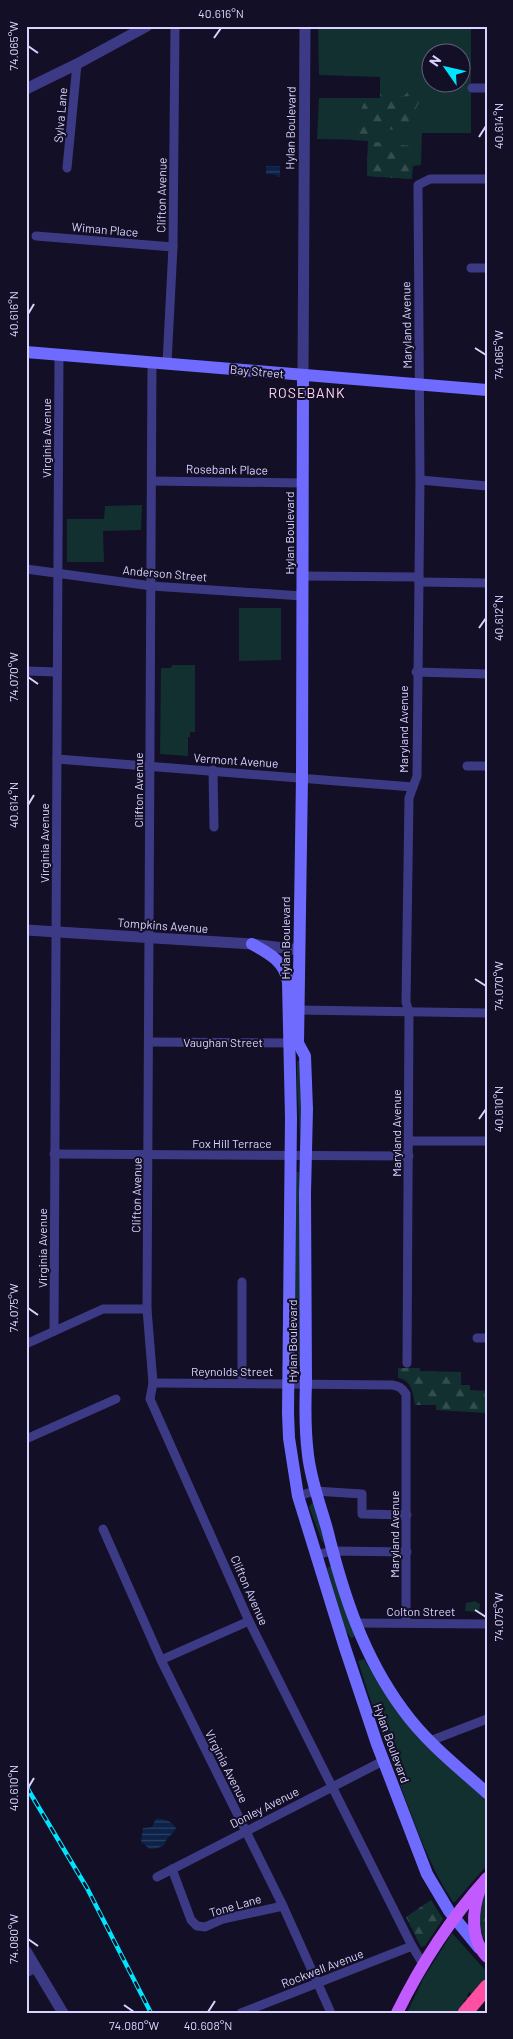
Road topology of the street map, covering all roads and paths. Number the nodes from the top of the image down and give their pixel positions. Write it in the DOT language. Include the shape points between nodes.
graph roads {
  1 [pos="148,26"];
  2 [pos="176,26"];
  3 [pos="305,26"];
  4 [pos="77,64"];
  5 [pos="26,88"];
  6 [pos="472,88"];
  7 [pos="487,88"];
  8 [pos="67,168"];
  9 [pos="487,179"];
  10 [pos="36,236"];
  11 [pos="173,247"];
  12 [pos="471,268"];
  13 [pos="487,268"];
  14 [pos="26,352"];
  15 [pos="59,355"];
  16 [pos="152,362"];
  17 [pos="167,364"];
  18 [pos="303,375"];
  19 [pos="419,384"];
  20 [pos="487,390"];
  21 [pos="420,480"];
  22 [pos="152,481"];
  23 [pos="302,483"];
  24 [pos="487,486"];
  25 [pos="26,569"];
  26 [pos="58,573"];
  27 [pos="303,576"];
  28 [pos="419,579"];
  29 [pos="487,583"];
  30 [pos="152,586"];
  31 [pos="302,596"];
  32 [pos="26,670"];
  33 [pos="58,672"];
  34 [pos="416,672"];
  35 [pos="487,674"];
  36 [pos="57,759"];
  37 [pos="151,766"];
  38 [pos="468,766"];
  39 [pos="487,766"];
  40 [pos="213,770"];
  41 [pos="302,777"];
  42 [pos="413,787"];
  43 [pos="214,827"];
  44 [pos="26,930"];
  45 [pos="56,932"];
  46 [pos="150,938"];
  47 [pos="252,944"];
  48 [pos="299,950"];
  49 [pos="298,1010"];
  50 [pos="409,1012"];
  51 [pos="487,1013"];
  52 [pos="149,1042"];
  53 [pos="294,1043"];
  54 [pos="409,1141"];
  55 [pos="487,1141"];
  56 [pos="54,1154"];
  57 [pos="149,1155"];
  58 [pos="291,1156"];
  59 [pos="306,1156"];
  60 [pos="409,1156"];
  61 [pos="242,1282"];
  62 [pos="147,1310"];
  63 [pos="54,1331"];
  64 [pos="477,1338"];
  65 [pos="487,1338"];
  66 [pos="26,1344"];
  67 [pos="408,1363"];
  68 [pos="153,1383"];
  69 [pos="242,1383"];
  70 [pos="289,1383"];
  71 [pos="306,1383"];
  72 [pos="400,1387"];
  73 [pos="116,1400"];
  74 [pos="26,1439"];
  75 [pos="315,1492"];
  76 [pos="298,1496"];
  77 [pos="407,1515"];
  78 [pos="103,1529"];
  79 [pos="332,1551"];
  80 [pos="406,1552"];
  81 [pos="316,1555"];
  82 [pos="249,1621"];
  83 [pos="355,1623"];
  84 [pos="406,1623"];
  85 [pos="487,1624"];
  86 [pos="161,1660"];
  87 [pos="487,1719"];
  88 [pos="430,1741"];
  89 [pos="383,1761"];
  90 [pos="333,1786"];
  91 [pos="487,1793"];
  92 [pos="246,1831"];
  93 [pos="172,1869"];
  94 [pos="157,1877"];
  95 [pos="485,1880"];
  96 [pos="283,1906"];
  97 [pos="454,1917"];
  98 [pos="412,1946"];
  99 [pos="26,1951"];
  100 [pos="484,1954"];
  101 [pos="423,1964"];
  102 [pos="31,1970"];
  103 [pos="317,1983"];
  104 [pos="487,1987"];
  105 [pos="63,2013"];
  106 [pos="241,2013"];
  107 [pos="331,2013"];
  108 [pos="397,2013"];
  109 [pos="465,2013"];
  1 -- 4 [label="street"];
  2 -- 11 [label="street, Clifton Avenue"];
  3 -- 18 [label="street, Hylan Boulevard"];
  4 -- 5 [label="street"];
  4 -- 8 [label="street, Sylva Lane"];
  6 -- 7 [label="street"];
  9 -- 19 [label="street, Maryland Avenue" via="430,179 418,185"];
  10 -- 11 [label="street, Wiman Place"];
  11 -- 17 [label="street, Clifton Avenue"];
  12 -- 13 [label="street"];
  14 -- 15 [label="main road, Bay Street"];
  15 -- 16 [label="main road, Bay Street"];
  15 -- 26 [label="street, Virginia Avenue"];
  16 -- 17 [label="main road, Bay Street"];
  16 -- 22 [label="street, Clifton Avenue"];
  17 -- 18 [label="main road, Bay Street"];
  18 -- 19 [label="main road, Bay Street"];
  18 -- 23 [label="main road, Hylan Boulevard"];
  19 -- 20 [label="main road, Bay Street"];
  19 -- 21 [label="street, Maryland Avenue"];
  21 -- 24 [label="street"];
  21 -- 28 [label="street, Maryland Avenue"];
  22 -- 23 [label="street, Rosebank Place"];
  22 -- 30 [label="street, Clifton Avenue"];
  23 -- 27 [label="main road, Hylan Boulevard"];
  25 -- 26 [label="street, Anderson Street"];
  26 -- 30 [label="street, Anderson Street"];
  26 -- 33 [label="street, Virginia Avenue"];
  27 -- 28 [label="street"];
  27 -- 31 [label="main road, Hylan Boulevard"];
  28 -- 29 [label="street"];
  28 -- 34 [label="street, Maryland Avenue"];
  30 -- 31 [label="street, Anderson Street"];
  30 -- 37 [label="street, Clifton Avenue"];
  31 -- 41 [label="main road, Hylan Boulevard"];
  32 -- 33 [label="street"];
  33 -- 36 [label="street, Virginia Avenue"];
  34 -- 35 [label="street"];
  34 -- 42 [label="street, Maryland Avenue" via="416,776"];
  36 -- 37 [label="street, Vermont Avenue"];
  36 -- 45 [label="street, Virginia Avenue"];
  37 -- 40 [label="street, Vermont Avenue"];
  37 -- 46 [label="street, Clifton Avenue"];
  38 -- 39 [label="street"];
  40 -- 41 [label="street, Vermont Avenue"];
  40 -- 43 [label="street"];
  41 -- 42 [label="street, Vermont Avenue"];
  41 -- 48 [label="main road, Hylan Boulevard"];
  42 -- 50 [label="street, Maryland Avenue" via="409,798 406,1002"];
  44 -- 45 [label="street, Tompkins Avenue"];
  45 -- 46 [label="street, Tompkins Avenue"];
  45 -- 56 [label="street, Virginia Avenue"];
  46 -- 47 [label="street, Tompkins Avenue"];
  46 -- 52 [label="street, Clifton Avenue"];
  47 -- 48 [label="street, Tompkins Avenue"];
  47 -- 53 [label="main road" via="270,953 288,977 288,1020"];
  48 -- 49 [label="main road, Hylan Boulevard"];
  49 -- 50 [label="street"];
  49 -- 53 [label="main road, Hylan Boulevard"];
  50 -- 51 [label="street"];
  50 -- 54 [label="street, Maryland Avenue"];
  52 -- 53 [label="street, Vaughan Street"];
  52 -- 57 [label="street, Clifton Avenue"];
  53 -- 58 [label="main road, Hylan Boulevard"];
  53 -- 59 [label="main road, Hylan Boulevard" via="305,1056"];
  54 -- 55 [label="street"];
  54 -- 60 [label="street, Maryland Avenue"];
  56 -- 57 [label="street, Fox Hill Terrace"];
  56 -- 63 [label="street, Virginia Avenue"];
  57 -- 58 [label="street, Fox Hill Terrace"];
  57 -- 62 [label="street, Clifton Avenue"];
  58 -- 59 [label="street, Fox Hill Terrace"];
  58 -- 70 [label="main road, Hylan Boulevard"];
  59 -- 60 [label="street, Fox Hill Terrace"];
  59 -- 71 [label="main road, Hylan Boulevard"];
  60 -- 67 [label="street, Maryland Avenue"];
  61 -- 69 [label="street"];
  62 -- 63 [label="street" via="103,1309"];
  62 -- 68 [label="street, Clifton Avenue"];
  63 -- 66 [label="street"];
  64 -- 65 [label="street"];
  68 -- 69 [label="street, Reynolds Street"];
  68 -- 82 [label="street, Clifton Avenue" via="150,1398"];
  69 -- 70 [label="street, Reynolds Street"];
  70 -- 71 [label="street, Reynolds Street"];
  70 -- 76 [label="main road, Hylan Boulevard" via="289,1438"];
  71 -- 72 [label="street, Reynolds Street"];
  71 -- 75 [label="main road, Hylan Boulevard" via="307,1442"];
  72 -- 77 [label="street, Maryland Avenue" via="406,1394"];
  73 -- 74 [label="street"];
  75 -- 76 [label="street"];
  75 -- 77 [label="street" via="362,1494 362,1514"];
  75 -- 79 [label="main road, Hylan Boulevard"];
  76 -- 81 [label="main road, Hylan Boulevard"];
  77 -- 80 [label="street, Maryland Avenue"];
  78 -- 86 [label="street, Virginia Avenue"];
  79 -- 80 [label="street"];
  79 -- 81 [label="street"];
  79 -- 83 [label="main road, Hylan Boulevard"];
  80 -- 84 [label="street, Maryland Avenue"];
  81 -- 89 [label="main road, Hylan Boulevard"];
  82 -- 86 [label="street"];
  82 -- 90 [label="street, Clifton Avenue"];
  83 -- 84 [label="street, Colton Street"];
  83 -- 88 [label="main road, Hylan Boulevard" via="397,1701"];
  84 -- 85 [label="street, Colton Street"];
  86 -- 92 [label="street, Virginia Avenue"];
  87 -- 88 [label="street"];
  88 -- 91 [label="main road, Hylan Boulevard"];
  89 -- 90 [label="street, Donley Avenue"];
  89 -- 97 [label="main road, Hylan Boulevard" via="427,1874"];
  90 -- 92 [label="street, Donley Avenue"];
  90 -- 98 [label="street, Clifton Avenue"];
  92 -- 93 [label="street, Donley Avenue"];
  92 -- 96 [label="street, Virginia Avenue"];
  93 -- 94 [label="street, Donley Avenue"];
  93 -- 96 [label="street, Tone Lane" via="191,1920 197,1926 205,1927 223,1919"];
  95 -- 97 [label="main road"];
  95 -- 100 [label="main road" via="474,1914 475,1933"];
  96 -- 103 [label="street, Virginia Avenue"];
  97 -- 100 [label="main road, Hylan Boulevard"];
  97 -- 101 [label="main road"];
  98 -- 101 [label="street, Clifton Avenue"];
  98 -- 103 [label="street, Rockwell Avenue"];
  99 -- 102 [label="street"];
  101 -- 108 [label="main road"];
  102 -- 105 [label="street"];
  103 -- 106 [label="street, Rockwell Avenue"];
  103 -- 107 [label="street, Virginia Avenue"];
  104 -- 109 [label="highway"];
}
